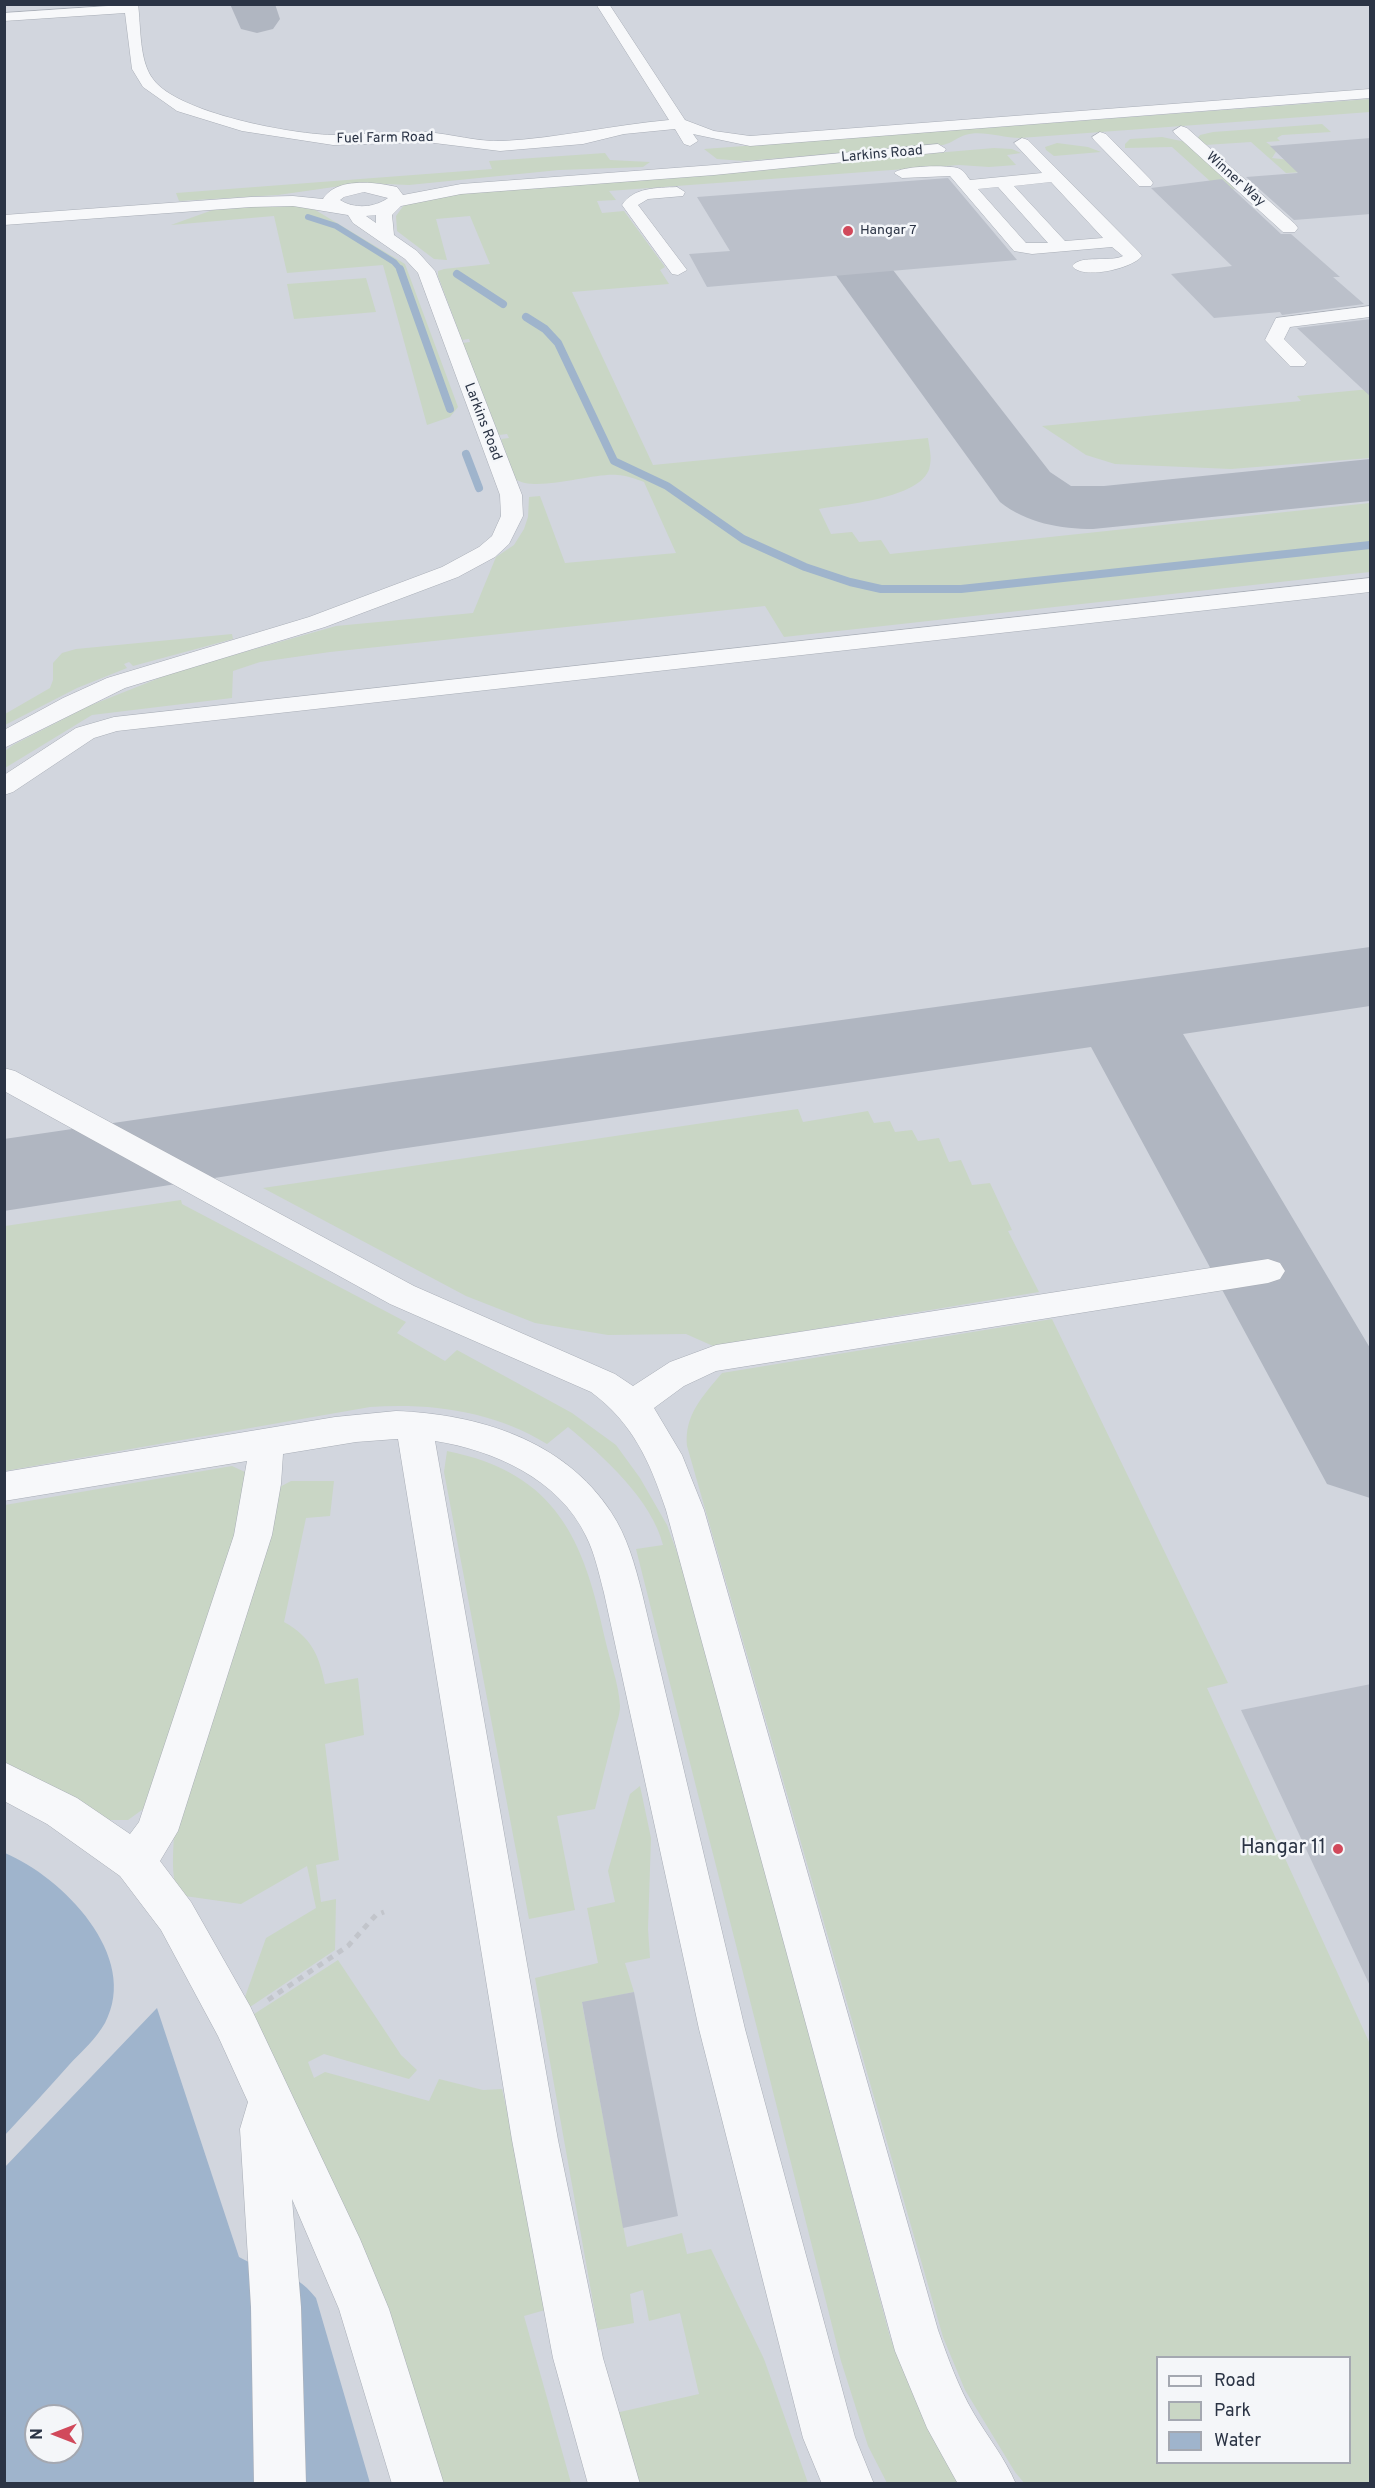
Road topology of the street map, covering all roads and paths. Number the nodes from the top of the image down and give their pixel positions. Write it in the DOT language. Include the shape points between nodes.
graph roads {
  1 [pos="69,4"];
  2 [pos="602,4"];
  3 [pos="131,7"];
  4 [pos="4,8"];
  5 [pos="4,17"];
  6 [pos="1371,94"];
  7 [pos="677,124"];
  8 [pos="1204,129"];
  9 [pos="1123,135"];
  10 [pos="652,141"];
  11 [pos="1044,141"];
  12 [pos="1022,143"];
  13 [pos="1001,144"];
  14 [pos="957,148"];
  15 [pos="705,159"];
  16 [pos="673,174"];
  17 [pos="881,175"];
  18 [pos="1055,177"];
  19 [pos="1002,182"];
  20 [pos="1145,183"];
  21 [pos="966,185"];
  22 [pos="345,190"];
  23 [pos="693,191"];
  24 [pos="392,196"];
  25 [pos="251,202"];
  26 [pos="345,208"];
  27 [pos="4,220"];
  28 [pos="1289,228"];
  29 [pos="385,236"];
  30 [pos="1117,242"];
  31 [pos="1061,247"];
  32 [pos="1081,266"];
  33 [pos="678,270"];
  34 [pos="1371,312"];
  35 [pos="1297,362"];
  36 [pos="1371,585"];
  37 [pos="4,741"];
  38 [pos="4,787"];
  39 [pos="4,1078"];
  40 [pos="1268,1271"];
  41 [pos="633,1406"];
  42 [pos="414,1426"];
  43 [pos="266,1443"];
  44 [pos="4,1487"];
  45 [pos="4,1780"];
  46 [pos="135,1862"];
  47 [pos="384,1912"];
  48 [pos="259,2006"];
  49 [pos="275,2107"];
  50 [pos="280,2484"];
  51 [pos="418,2484"];
  52 [pos="614,2484"];
  53 [pos="849,2484"];
  54 [pos="990,2484"];
  1 -- 4 [label="lane"];
  2 -- 7 [label="lane"];
  3 -- 5 [label="lane"];
  3 -- 10 [label="lane, Fuel Farm Road" via="139,69 148,84 182,108 242,126 333,140 426,137 490,146 583,140"];
  6 -- 7 [label="lane" via="750,141 711,135"];
  7 -- 10 [label="lane, Fuel Farm Road"];
  7 -- 15 [label="lane"];
  8 -- 28 [label="lane, Winner Way" via="1175,131"];
  9 -- 20 [label="lane" via="1094,137"];
  10 -- 16 [label="lane"];
  11 -- 12 [label="lane"];
  12 -- 13 [label="lane"];
  12 -- 18 [label="lane"];
  14 -- 15 [label="lane, Larkins Road"];
  15 -- 16 [label="lane, Larkins Road"];
  16 -- 24 [label="lane, Larkins Road"];
  17 -- 21 [label="lane" via="950,171"];
  18 -- 19 [label="lane"];
  18 -- 30 [label="lane"];
  19 -- 21 [label="lane"];
  19 -- 31 [label="lane"];
  21 -- 31 [label="lane" via="1020,247"];
  22 -- 24 [label="lane" via="364,187"];
  22 -- 25 [label="lane"];
  22 -- 26 [label="lane" via="331,199"];
  23 -- 33 [label="lane" via="639,196 630,205"];
  24 -- 26 [label="lane" via="382,208"];
  24 -- 29 [label="lane" via="384,214"];
  25 -- 26 [label="lane" via="293,201"];
  25 -- 27 [label="lane" via="160,201"];
  26 -- 29 [label="lane, Larkins Road"];
  29 -- 37 [label="lane, Larkins Road" via="426,271 511,495 513,506 508,527 494,547 433,579 272,637 135,676 72,703"];
  30 -- 31 [label="lane"];
  30 -- 32 [label="lane" via="1131,251 1133,259"];
  34 -- 35 [label="lane" via="1283,322 1274,340"];
  36 -- 38 [label="lane" via="104,726 85,733"];
  39 -- 41 [label="lane" via="402,1295 580,1372"];
  40 -- 41 [label="lane" via="716,1358 672,1374"];
  41 -- 54 [label="lane" via="662,1446 685,1510 913,2330 962,2447"];
  42 -- 43 [label="lane" via="378,1426"];
  42 -- 52 [label="lane" via="531,2118 578,2358"];
  42 -- 53 [label="lane" via="466,1434 519,1452 574,1492 608,1541 787,2283 829,2438"];
  43 -- 44 [label="lane"];
  43 -- 46 [label="lane" via="260,1504 246,1557 157,1831"];
  45 -- 46 [label="lane" via="62,1811"];
  46 -- 49 [label="lane" via="176,1917 234,2021"];
  47 -- 48 [label="path" via="348,1946"];
  49 -- 50 [label="lane" via="264,2119 263,2129 276,2307"];
  49 -- 51 [label="lane" via="364,2308"];
}
